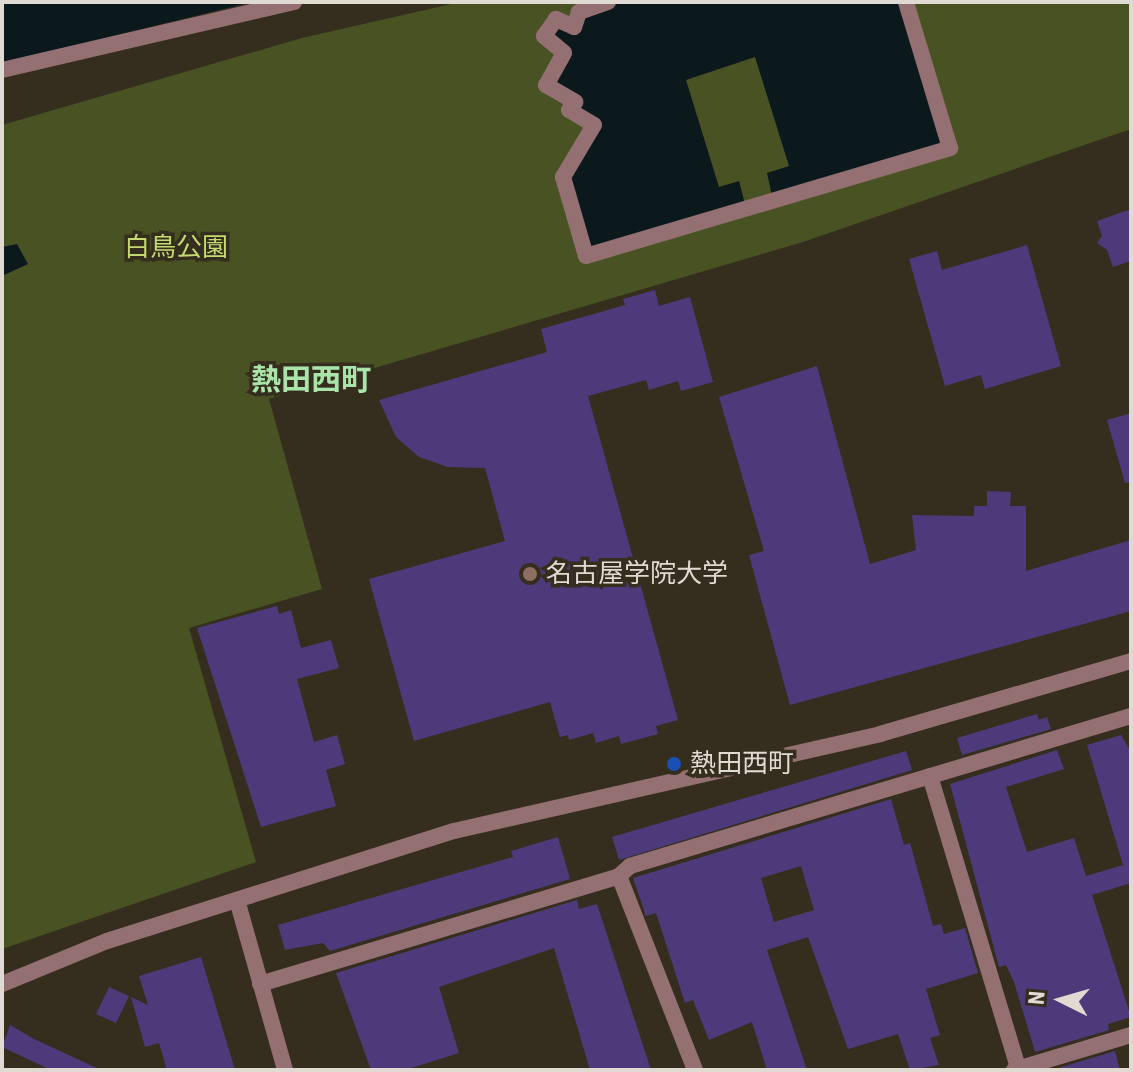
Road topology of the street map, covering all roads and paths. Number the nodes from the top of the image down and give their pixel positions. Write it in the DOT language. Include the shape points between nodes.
graph roads {
  1 [pos="294,2"];
  2 [pos="608,2"];
  3 [pos="906,2"];
  4 [pos="2,70"];
  5 [pos="1131,661"];
  6 [pos="1131,716"];
  7 [pos="930,776"];
  8 [pos="619,876"];
  9 [pos="237,900"];
  10 [pos="2,984"];
  11 [pos="260,984"];
  12 [pos="1131,1035"];
  13 [pos="285,1070"];
  14 [pos="695,1070"];
  15 [pos="1017,1070"];
  1 -- 4 [label="street"];
  2 -- 3 [label="street" via="579,12 574,27 556,19 544,36 564,53 546,85 575,102 569,110 594,125 563,177 586,256 950,148"];
  5 -- 9 [label="street" via="880,734 454,831"];
  6 -- 7 [label="street"];
  7 -- 8 [label="street" via="630,866"];
  7 -- 15 [label="street"];
  8 -- 11 [label="street"];
  8 -- 14 [label="street"];
  9 -- 10 [label="street" via="107,941"];
  9 -- 11 [label="street"];
  11 -- 13 [label="street"];
  12 -- 15 [label="street"];
}
